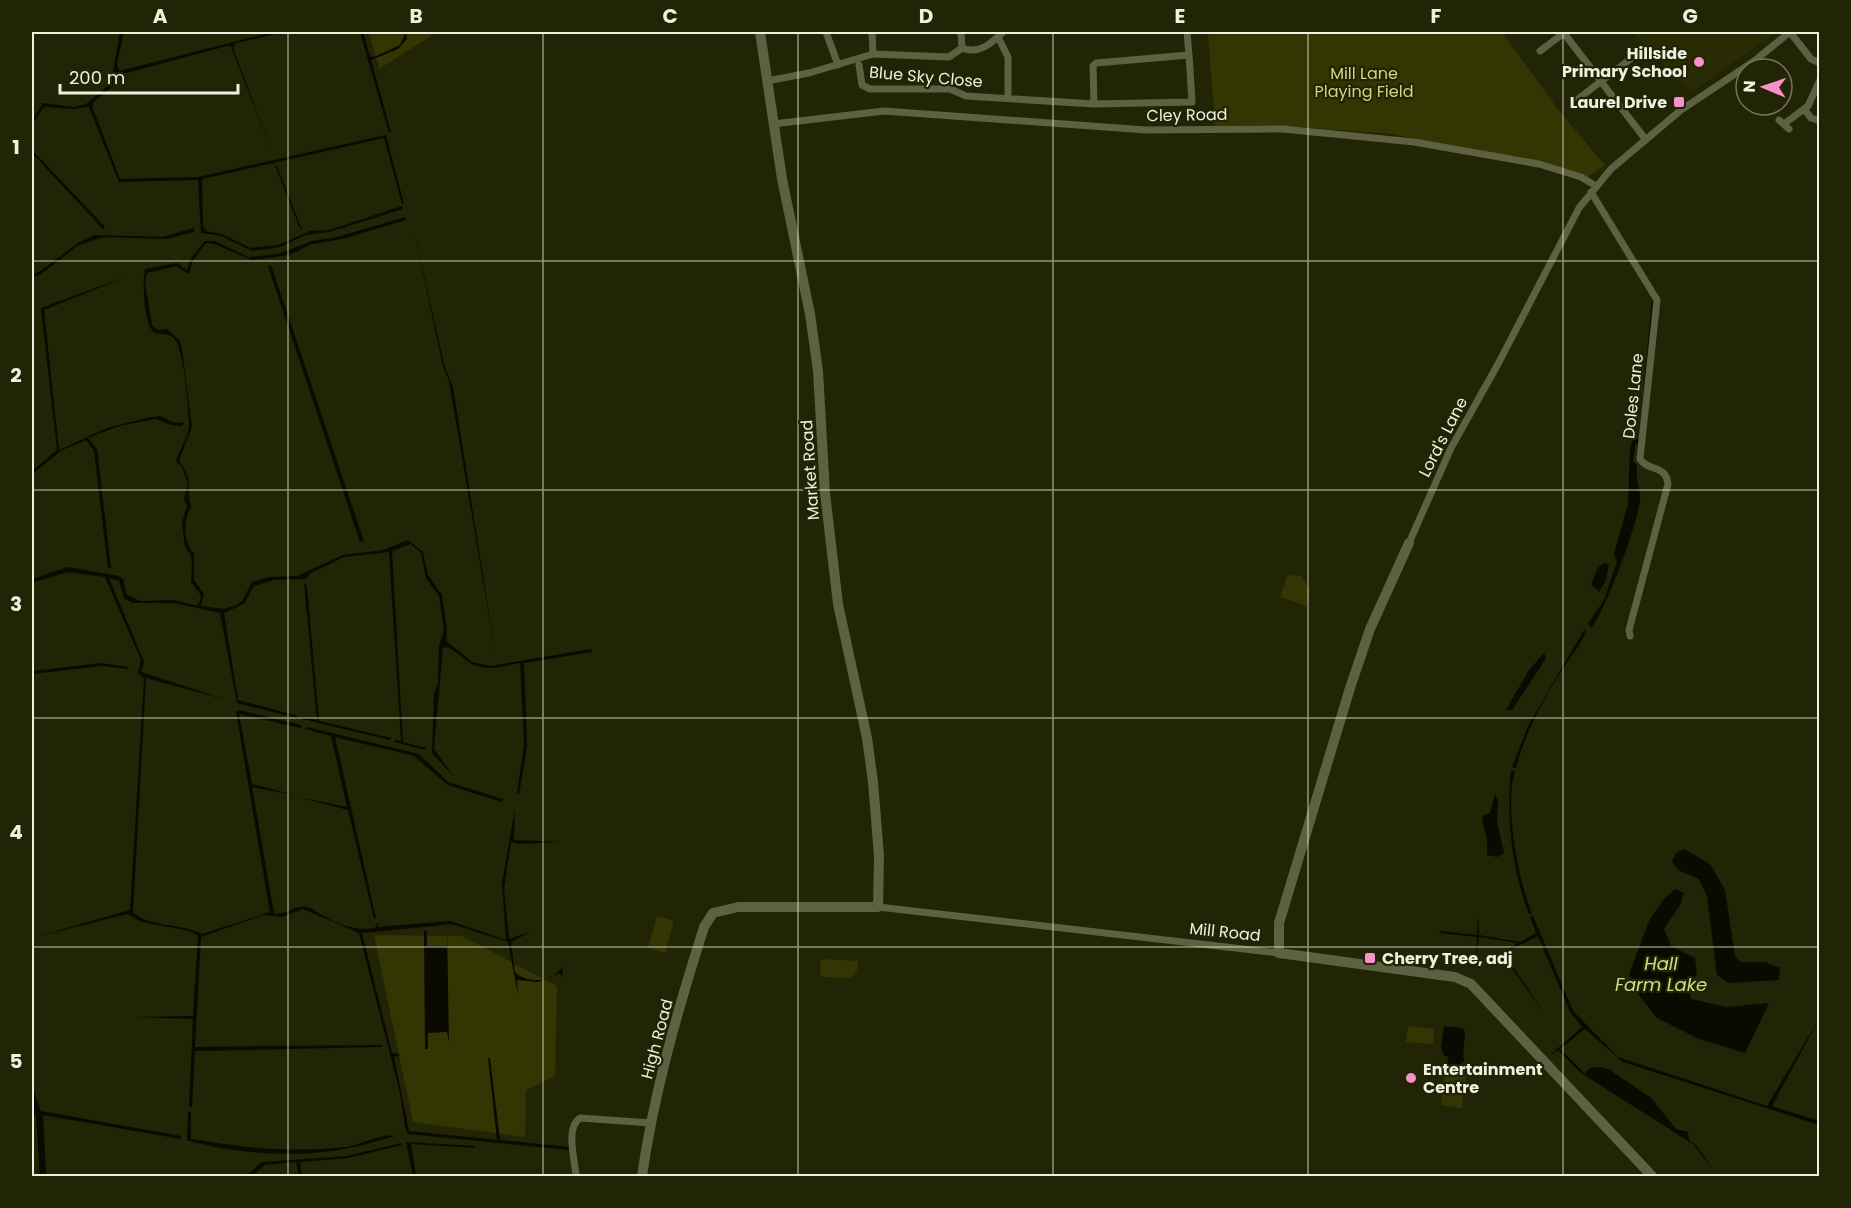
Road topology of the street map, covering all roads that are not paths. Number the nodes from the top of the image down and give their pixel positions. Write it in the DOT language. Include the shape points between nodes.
graph roads {
  1 [pos="760,32"];
  2 [pos="826,32"];
  3 [pos="872,32"];
  4 [pos="961,32"];
  5 [pos="1187,32"];
  6 [pos="1564,32"];
  7 [pos="1790,32"];
  8 [pos="1000,34"];
  9 [pos="963,48"];
  10 [pos="1540,51"];
  11 [pos="873,54"];
  12 [pos="1189,55"];
  13 [pos="1633,57"];
  14 [pos="1820,63"];
  15 [pos="859,65"];
  16 [pos="838,66"];
  17 [pos="1820,80"];
  18 [pos="767,81"];
  19 [pos="1601,81"];
  20 [pos="1008,97"];
  21 [pos="1578,99"];
  22 [pos="1094,104"];
  23 [pos="1804,109"];
  24 [pos="1820,121"];
  25 [pos="773,124"];
  26 [pos="1784,124"];
  27 [pos="1646,140"];
  28 [pos="1593,189"];
  29 [pos="1409,543"];
  30 [pos="1630,636"];
  31 [pos="878,907"];
  32 [pos="713,913"];
  33 [pos="1279,953"];
  34 [pos="651,1123"];
  35 [pos="576,1176"];
  36 [pos="642,1176"];
  37 [pos="1652,1176"];
  1 -- 18 [label="street, Market Road"];
  2 -- 16 [label="street"];
  3 -- 11 [label="street"];
  4 -- 9 [label="street"];
  5 -- 12 [label="street"];
  6 -- 10 [label="street"];
  6 -- 19 [label="street"];
  7 -- 14 [label="street" via="1811,59"];
  7 -- 27 [label="street, Lord's Lane"];
  8 -- 9 [label="street" via="979,49"];
  8 -- 20 [label="street, Blue Sky Close" via="1008,57"];
  9 -- 11 [label="street" via="949,57"];
  11 -- 16 [label="street"];
  12 -- 22 [label="street" via="1096,63"];
  12 -- 22 [label="street, Blue Sky Close" via="1192,102"];
  13 -- 19 [label="street"];
  15 -- 20 [label="street, Blue Sky Close" via="864,88 950,89 966,96"];
  16 -- 18 [label="street"];
  17 -- 23 [label="street"];
  18 -- 25 [label="street, Market Road"];
  19 -- 21 [label="street"];
  19 -- 27 [label="street"];
  20 -- 22 [label="street, Blue Sky Close"];
  23 -- 24 [label="street"];
  23 -- 26 [label="street"];
  25 -- 28 [label="street, Cley Road" via="884,111 1146,130 1283,129 1414,142 1539,164 1581,177"];
  25 -- 31 [label="street, Market Road" via="818,371 825,493 838,604 873,782 879,856"];
  27 -- 28 [label="street, Lord's Lane"];
  28 -- 29 [label="street, Lord's Lane" via="1564,233 1452,448"];
  28 -- 30 [label="street, Doles Lane" via="1657,300 1640,459 1643,464 1661,469 1668,484"];
  29 -- 33 [label="street, Lord's Lane" via="1370,629 1350,688 1280,923"];
  31 -- 32 [label="street, Mill Road" via="738,907"];
  31 -- 33 [label="street, Mill Road"];
  32 -- 34 [label="street, High Road" via="704,927 693,963"];
  33 -- 37 [label="street, Mill Road" via="1455,977 1471,984"];
  34 -- 35 [label="street" via="580,1118 575,1121 572,1130"];
  34 -- 36 [label="street, High Road"];
}
